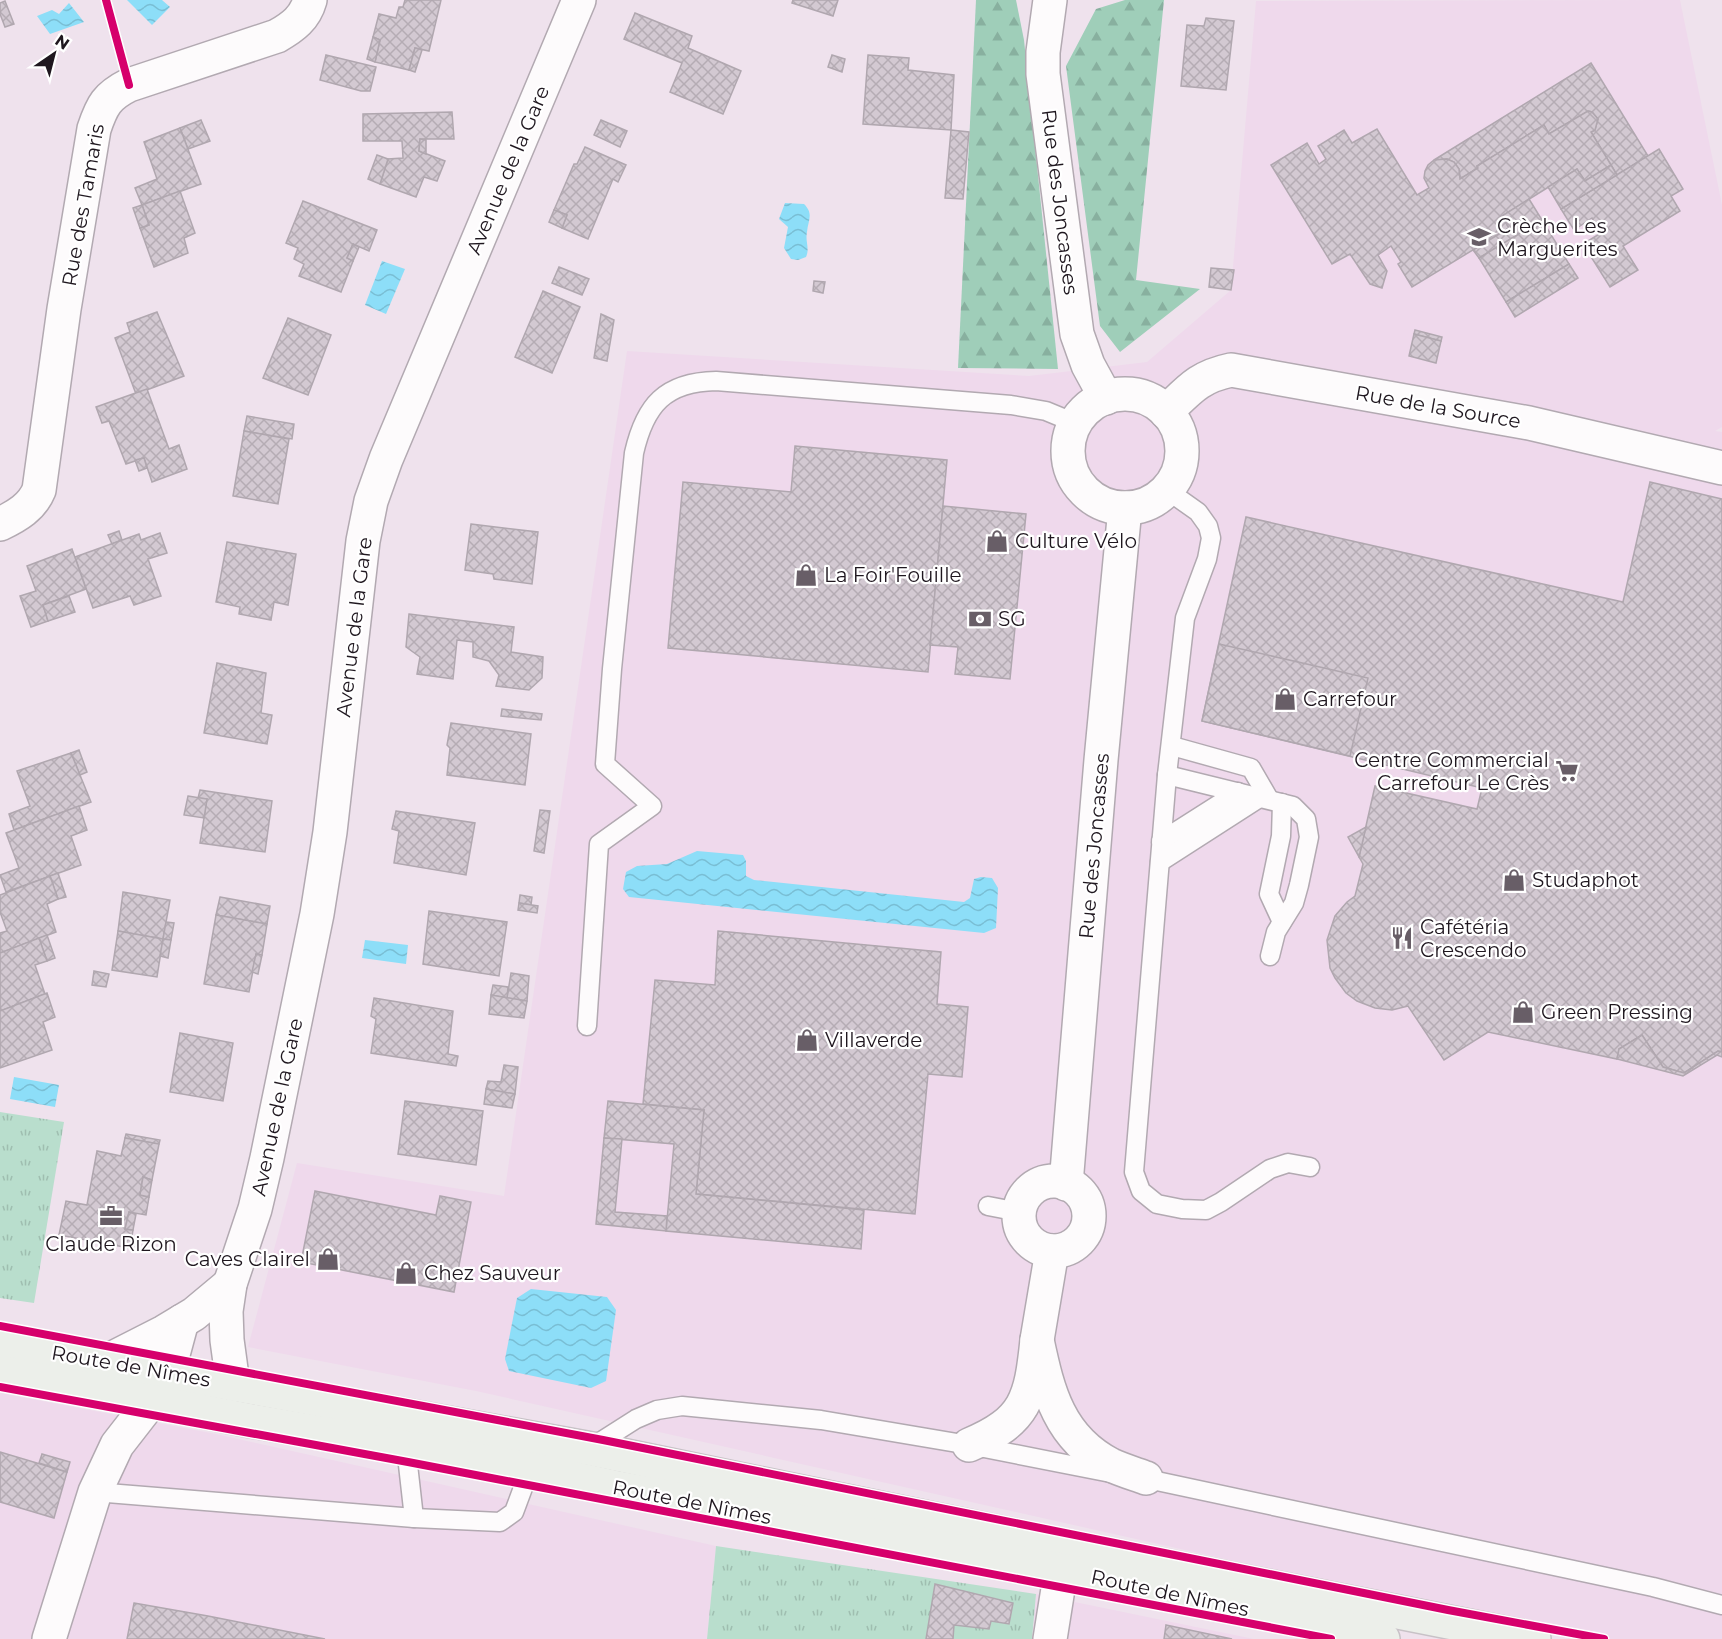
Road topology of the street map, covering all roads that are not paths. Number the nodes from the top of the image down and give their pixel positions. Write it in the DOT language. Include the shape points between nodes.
graph roads {
  1 [pos="310,0"];
  2 [pos="579,0"];
  3 [pos="1050,0"];
  4 [pos="1106,398"];
  5 [pos="1166,412"];
  6 [pos="1076,423"];
  7 [pos="1722,468"];
  8 [pos="1167,490"];
  9 [pos="1125,508"];
  10 [pos="0,524"];
  11 [pos="1172,746"];
  12 [pos="1167,775"];
  13 [pos="1238,792"];
  14 [pos="1271,800"];
  15 [pos="1161,841"];
  16 [pos="1160,862"];
  17 [pos="1282,922"];
  18 [pos="1270,956"];
  19 [pos="586,1026"];
  20 [pos="1310,1167"];
  21 [pos="1066,1184"];
  22 [pos="1052,1251"];
  23 [pos="230,1284"];
  24 [pos="182,1321"];
  25 [pos="1037,1340"];
  26 [pos="0,1342"];
  27 [pos="107,1361"];
  28 [pos="0,1372"];
  29 [pos="168,1373"];
  30 [pos="233,1384"];
  31 [pos="152,1400"];
  32 [pos="969,1445"];
  33 [pos="406,1447"];
  34 [pos="592,1449"];
  35 [pos="530,1469"];
  36 [pos="1146,1478"];
  37 [pos="95,1492"];
  38 [pos="414,1518"];
  39 [pos="1061,1570"];
  40 [pos="1722,1605"];
  41 [pos="50,1639"];
  42 [pos="1050,1639"];
  43 [pos="1383,1639"];
  44 [pos="1534,1639"];
  1 -- 10 [label="street, Rue des Tamaris" via="300,20 277,36 129,85 106,101 99,112 64,309 39,490 34,502"];
  2 -- 23 [label="street, Avenue de la Gare" via="390,448 372,501 363,541 317,914 267,1158"];
  3 -- 4 [label="street, Rue des Joncasses" via="1043,74 1077,334"];
  4 -- 5 [label="street" via="1138,396"];
  4 -- 6 [label="street" via="1083,412"];
  5 -- 7 [label="street, Rue de la Source" via="1195,384 1212,374 1231,370 1529,423"];
  5 -- 8 [label="street" via="1182,442 1177,476"];
  6 -- 9 [label="street" via="1069,440 1069,458 1082,489 1109,506"];
  6 -- 19 [label="lane" via="1046,411 1011,405 716,381 680,386 654,404 644,420 634,453 605,764 652,806 599,844"];
  8 -- 9 [label="street" via="1141,506"];
  8 -- 11 [label="lane" via="1198,512 1211,538 1185,618"];
  9 -- 21 [label="street, Rue des Joncasses"];
  11 -- 12 [label="lane"];
  11 -- 14 [label="lane" via="1251,768"];
  12 -- 13 [label="lane"];
  12 -- 15 [label="lane"];
  13 -- 14 [label="lane"];
  13 -- 15 [label="lane"];
  14 -- 16 [label="lane"];
  14 -- 17 [label="lane" via="1281,836 1269,894"];
  14 -- 17 [label="lane" via="1293,806 1306,819 1309,837 1294,903"];
  15 -- 16 [label="lane"];
  16 -- 20 [label="lane" via="1134,1163 1141,1191 1157,1204 1206,1210 1270,1169 1288,1163"];
  17 -- 18 [label="lane"];
  21 -- 22 [label="street" via="1075,1189 1087,1206 1087,1227 1074,1245"];
  21 -- 22 [label="street" via="1056,1181 1035,1186 1003,1209 1019,1223 1031,1243"];
  22 -- 25 [label="street"];
  23 -- 24 [label="street"];
  23 -- 30 [label="street, Avenue de la Gare" via="226,1321"];
  24 -- 27 [label="street"];
  24 -- 29 [label="street"];
  25 -- 32 [label="street" via="1025,1402 1013,1419 993,1435"];
  25 -- 36 [label="street" via="1047,1384 1062,1421 1084,1446 1110,1464"];
  26 -- 27 [label="main road, Route de Nîmes"];
  27 -- 29 [label="main road, Route de Nîmes"];
  28 -- 31 [label="main road, Route de Nîmes"];
  29 -- 30 [label="main road, Route de Nîmes"];
  29 -- 31 [label="street"];
  30 -- 34 [label="main road, Route de Nîmes"];
  31 -- 33 [label="main road, Route de Nîmes"];
  31 -- 37 [label="street" via="117,1445"];
  32 -- 34 [label="lane" via="821,1420 682,1406 636,1419"];
  32 -- 36 [label="lane"];
  33 -- 35 [label="main road, Route de Nîmes"];
  33 -- 38 [label="lane"];
  34 -- 44 [label="main road, Route de Nîmes"];
  35 -- 38 [label="lane" via="514,1512 500,1522"];
  35 -- 39 [label="main road, Route de Nîmes"];
  36 -- 40 [label="lane"];
  37 -- 38 [label="lane"];
  37 -- 41 [label="street"];
  39 -- 42 [label="street"];
  39 -- 43 [label="main road, Route de Nîmes"];
}
